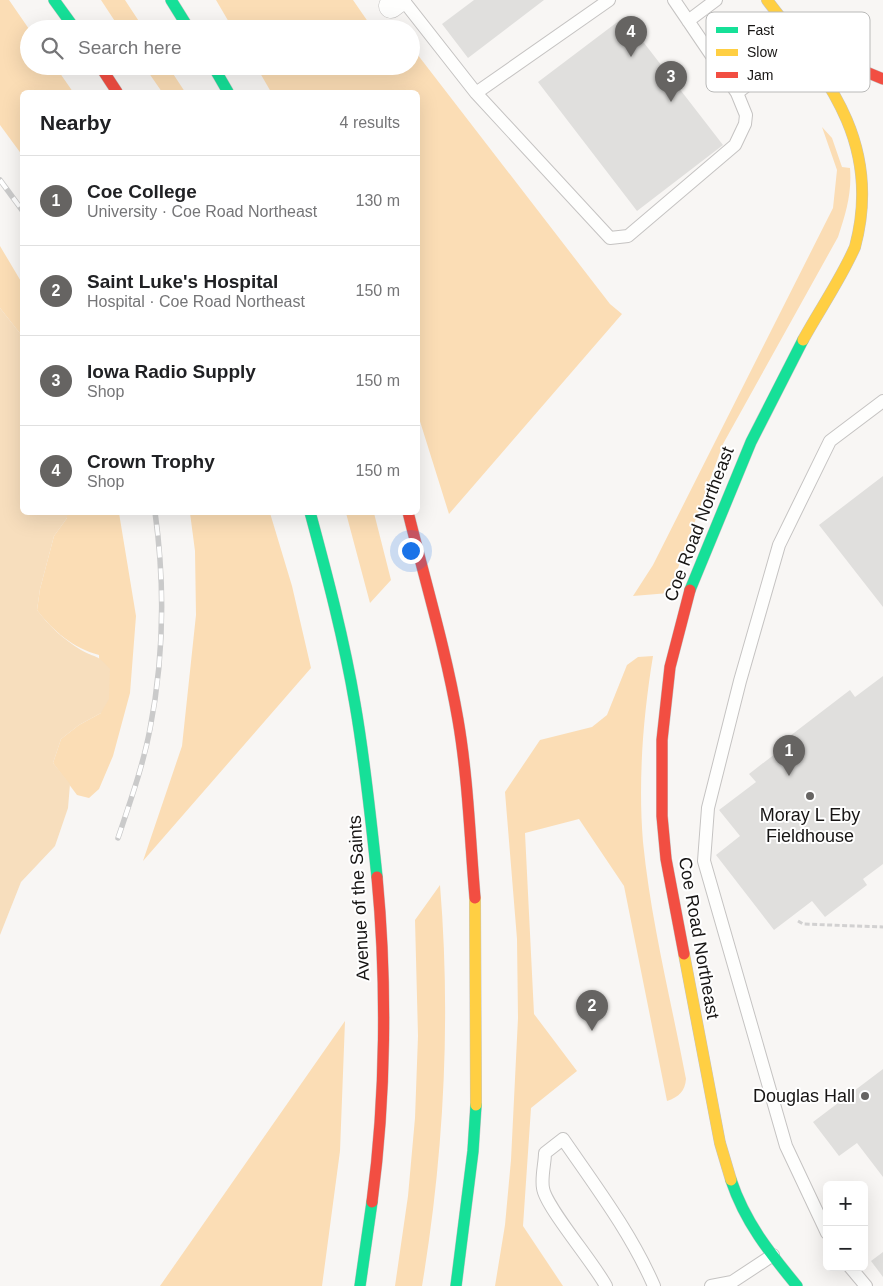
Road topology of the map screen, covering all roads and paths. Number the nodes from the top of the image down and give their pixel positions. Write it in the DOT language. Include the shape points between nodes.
graph roads {
  1 [pos="54,0"];
  2 [pos="171,0"];
  3 [pos="609,0"];
  4 [pos="674,0"];
  5 [pos="716,0"];
  6 [pos="768,0"];
  7 [pos="398,2"];
  8 [pos="777,12"];
  9 [pos="68,20"];
  10 [pos="183,20"];
  11 [pos="413,20"];
  12 [pos="688,20"];
  13 [pos="420,28"];
  14 [pos="706,46"];
  15 [pos="870,74"];
  16 [pos="106,75"];
  17 [pos="218,75"];
  18 [pos="883,79"];
  19 [pos="116,90"];
  20 [pos="227,90"];
  21 [pos="738,92"];
  22 [pos="837,92"];
  23 [pos="476,93"];
  24 [pos="867,237"];
  25 [pos="855,247"];
  26 [pos="883,401"];
  27 [pos="311,515"];
  28 [pos="409,515"];
  29 [pos="798,921"];
  30 [pos="883,927"];
  31 [pos="823,1226"];
  32 [pos="773,1255"];
  33 [pos="853,1271"];
  34 [pos="360,1286"];
  35 [pos="456,1286"];
  36 [pos="606,1286"];
  37 [pos="654,1286"];
  38 [pos="711,1286"];
  39 [pos="797,1286"];
  40 [pos="866,1286"];
  1 -- 9 [label="main road"];
  2 -- 10 [label="main road"];
  3 -- 23 [label="lane"];
  4 -- 12 [label="lane"];
  5 -- 12 [label="lane"];
  6 -- 8 [label="main road"];
  7 -- 11 [label="lane"];
  12 -- 14 [label="lane"];
  13 -- 23 [label="lane"];
  15 -- 18 [label="main road"];
  16 -- 19 [label="main road"];
  17 -- 20 [label="main road"];
  21 -- 23 [label="lane" via="746,115 735,145 628,236 620,238 610,238"];
  22 -- 25 [label="main road, Coe Road Northeast" via="852,112 867,151 869,190"];
  24 -- 25 [label="main road"];
  25 -- 32 [label="main road, Coe Road Northeast" via="751,442 687,596 670,667 662,740 662,816 666,859 720,1143 743,1211"];
  26 -- 31 [label="lane" via="830,441 779,545 708,808 704,861 786,1146"];
  27 -- 34 [label="main road, Avenue of the Saints" via="349,666 374,822 383,1012 381,1098 373,1198"];
  28 -- 35 [label="main road" via="458,720 475,903 477,1090 474,1151"];
  29 -- 30 [label="path" via="804,924"];
  32 -- 38 [label="lane" via="732,1282"];
  32 -- 39 [label="main road, Coe Road Northeast"];
  33 -- 40 [label="lane"];
  36 -- 37 [label="lane" via="543,1189 545,1153 563,1139 615,1214"];
}
